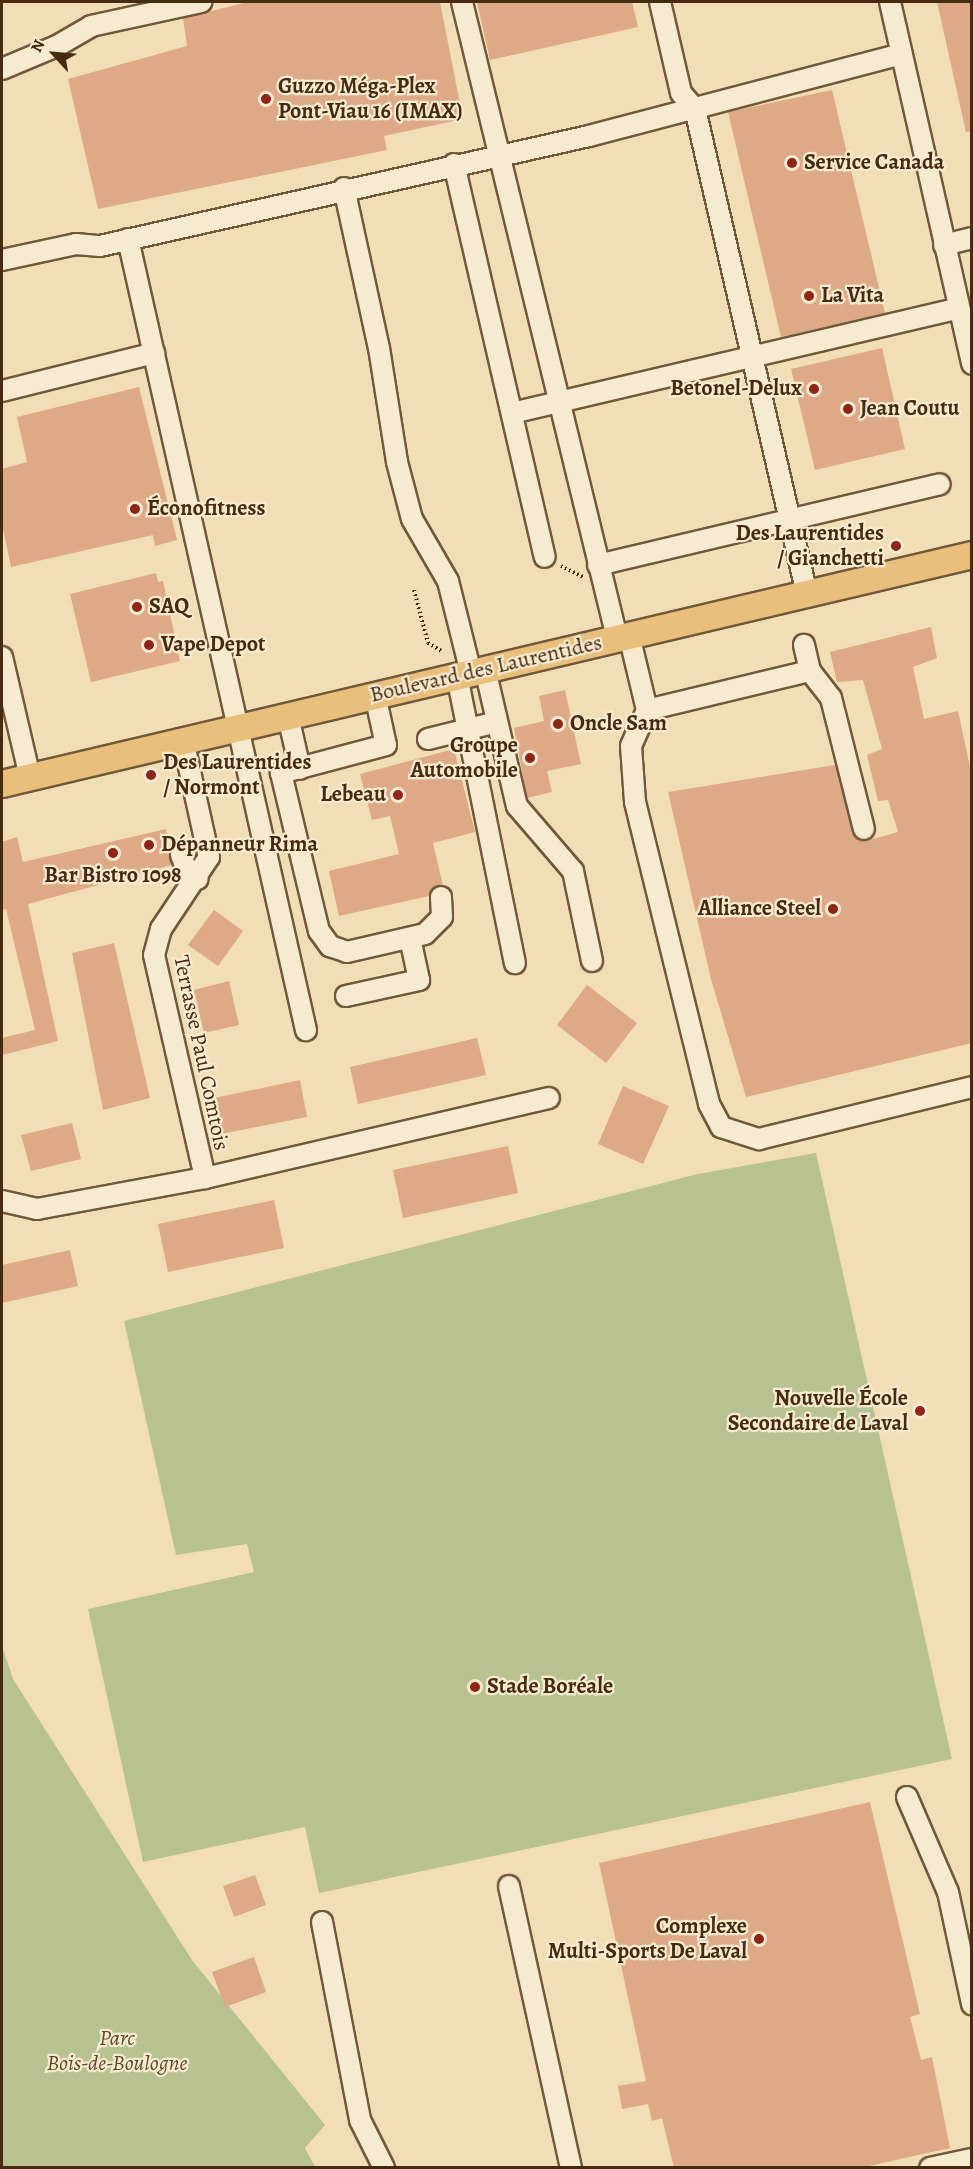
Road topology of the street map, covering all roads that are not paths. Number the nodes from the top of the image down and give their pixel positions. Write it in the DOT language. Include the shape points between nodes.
graph roads {
  1 [pos="201,2"];
  2 [pos="462,2"];
  3 [pos="660,2"];
  4 [pos="890,2"];
  5 [pos="901,54"];
  6 [pos="2,69"];
  7 [pos="695,109"];
  8 [pos="498,156"];
  9 [pos="454,164"];
  10 [pos="344,188"];
  11 [pos="972,238"];
  12 [pos="128,239"];
  13 [pos="944,245"];
  14 [pos="2,260"];
  15 [pos="959,308"];
  16 [pos="154,353"];
  17 [pos="755,356"];
  18 [pos="972,364"];
  19 [pos="2,391"];
  20 [pos="558,403"];
  21 [pos="512,414"];
  22 [pos="940,484"];
  23 [pos="790,519"];
  24 [pos="972,555"];
  25 [pos="545,557"];
  26 [pos="598,565"];
  27 [pos="807,594"];
  28 [pos="623,637"];
  29 [pos="804,645"];
  30 [pos="2,657"];
  31 [pos="810,671"];
  32 [pos="471,672"];
  33 [pos="375,695"];
  34 [pos="646,710"];
  35 [pos="288,716"];
  36 [pos="497,722"];
  37 [pos="236,728"];
  38 [pos="468,729"];
  39 [pos="428,739"];
  40 [pos="183,740"];
  41 [pos="300,769"];
  42 [pos="30,777"];
  43 [pos="2,784"];
  44 [pos="864,829"];
  45 [pos="181,855"];
  46 [pos="198,879"];
  47 [pos="441,897"];
  48 [pos="410,938"];
  49 [pos="592,961"];
  50 [pos="515,963"];
  51 [pos="346,996"];
  52 [pos="306,1030"];
  53 [pos="972,1087"];
  54 [pos="549,1098"];
  55 [pos="205,1178"];
  56 [pos="2,1201"];
  57 [pos="907,1797"];
  58 [pos="509,1886"];
  59 [pos="322,1922"];
  60 [pos="972,2004"];
  61 [pos="972,2159"];
  62 [pos="384,2168"];
  63 [pos="571,2168"];
  64 [pos="930,2168"];
  1 -- 6 [label="street" via="91,26"];
  2 -- 8 [label="street"];
  3 -- 7 [label="street" via="681,93"];
  4 -- 5 [label="street"];
  5 -- 7 [label="street"];
  5 -- 13 [label="street"];
  7 -- 8 [label="street"];
  7 -- 17 [label="street"];
  8 -- 9 [label="street"];
  8 -- 20 [label="street"];
  9 -- 10 [label="street"];
  9 -- 21 [label="street"];
  10 -- 12 [label="street"];
  10 -- 32 [label="street" via="379,348 397,462 412,519 448,581"];
  11 -- 13 [label="street"];
  12 -- 14 [label="street"];
  12 -- 16 [label="street"];
  13 -- 15 [label="street"];
  15 -- 17 [label="street"];
  15 -- 18 [label="street"];
  16 -- 19 [label="street"];
  16 -- 37 [label="street"];
  17 -- 20 [label="street"];
  17 -- 23 [label="street"];
  20 -- 21 [label="street"];
  20 -- 26 [label="street"];
  21 -- 25 [label="street"];
  22 -- 23 [label="street"];
  23 -- 26 [label="street"];
  23 -- 27 [label="street"];
  24 -- 27 [label="main road, Boulevard des Laurentides"];
  26 -- 28 [label="street"];
  27 -- 28 [label="main road, Boulevard des Laurentides"];
  28 -- 32 [label="main road, Boulevard des Laurentides"];
  28 -- 34 [label="street"];
  29 -- 31 [label="street"];
  30 -- 42 [label="street"];
  31 -- 34 [label="street"];
  31 -- 44 [label="street" via="831,698"];
  32 -- 33 [label="main road, Boulevard des Laurentides"];
  32 -- 36 [label="street"];
  32 -- 38 [label="street"];
  33 -- 35 [label="main road, Boulevard des Laurentides"];
  33 -- 41 [label="street" via="386,745"];
  34 -- 53 [label="street" via="631,746 635,802 706,1094 721,1127 736,1135 759,1139"];
  35 -- 37 [label="main road, Boulevard des Laurentides"];
  35 -- 41 [label="street"];
  36 -- 38 [label="street"];
  36 -- 49 [label="street" via="517,806 573,871"];
  37 -- 40 [label="main road, Boulevard des Laurentides"];
  37 -- 52 [label="street"];
  38 -- 39 [label="street"];
  38 -- 50 [label="street"];
  40 -- 42 [label="main road, Boulevard des Laurentides"];
  40 -- 46 [label="street, Terrasse Paul Comtois" via="209,848"];
  41 -- 48 [label="street" via="281,773 323,939 334,949 353,952"];
  42 -- 43 [label="main road, Boulevard des Laurentides"];
  45 -- 46 [label="street" via="186,868"];
  46 -- 55 [label="street, Terrasse Paul Comtois" via="161,929 154,955"];
  47 -- 48 [label="street" via="442,917 436,927"];
  48 -- 51 [label="street" via="419,980"];
  54 -- 55 [label="street, Terrasse Paul Comtois"];
  55 -- 56 [label="street, Terrasse Paul Comtois" via="38,1209"];
  57 -- 60 [label="street" via="948,1892"];
  58 -- 63 [label="street"];
  59 -- 62 [label="street" via="360,2120"];
  61 -- 64 [label="street"];
}
